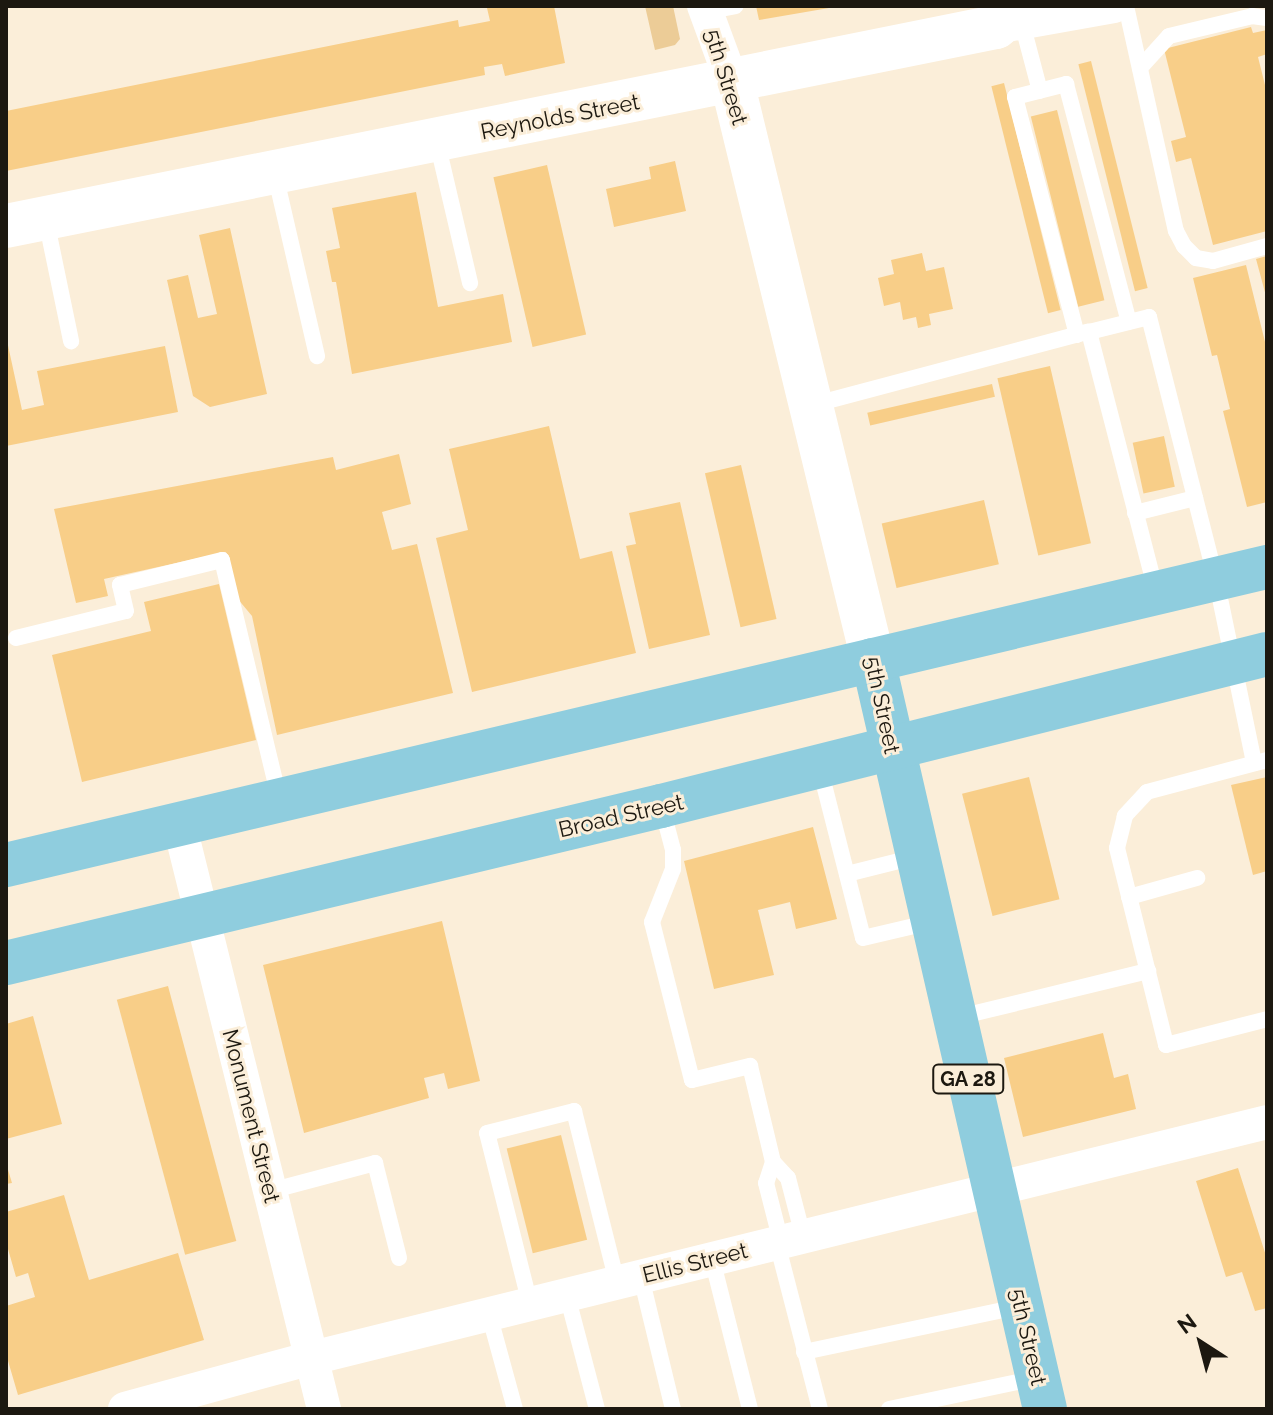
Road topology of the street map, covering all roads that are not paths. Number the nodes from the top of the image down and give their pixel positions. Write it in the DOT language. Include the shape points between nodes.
graph roads {
  1 [pos="1114,6"];
  2 [pos="1126,6"];
  3 [pos="715,8"];
  4 [pos="1267,18"];
  5 [pos="1013,19"];
  6 [pos="1140,68"];
  7 [pos="732,82"];
  8 [pos="1040,91"];
  9 [pos="437,142"];
  10 [pos="275,172"];
  11 [pos="26,222"];
  12 [pos="1267,246"];
  13 [pos="470,283"];
  14 [pos="1129,322"];
  15 [pos="1083,333"];
  16 [pos="71,341"];
  17 [pos="317,356"];
  18 [pos="811,405"];
  19 [pos="1195,498"];
  20 [pos="1135,513"];
  21 [pos="1267,567"];
  22 [pos="1216,579"];
  23 [pos="1156,593"];
  24 [pos="16,638"];
  25 [pos="1251,658"];
  26 [pos="873,660"];
  27 [pos="892,749"];
  28 [pos="1261,762"];
  29 [pos="820,767"];
  30 [pos="279,798"];
  31 [pos="661,806"];
  32 [pos="179,823"];
  33 [pos="916,857"];
  34 [pos="6,865"];
  35 [pos="847,874"];
  36 [pos="1197,878"];
  37 [pos="1129,897"];
  38 [pos="201,915"];
  39 [pos="931,922"];
  40 [pos="6,963"];
  41 [pos="1148,971"];
  42 [pos="954,1018"];
  43 [pos="1267,1019"];
  44 [pos="1267,1122"];
  45 [pos="993,1189"];
  46 [pos="270,1191"];
  47 [pos="787,1240"];
  48 [pos="399,1258"];
  49 [pos="712,1259"];
  50 [pos="629,1280"];
  51 [pos="567,1295"];
  52 [pos="530,1304"];
  53 [pos="1021,1306"];
  54 [pos="489,1314"];
  55 [pos="804,1352"];
  56 [pos="312,1358"];
  57 [pos="1041,1393"];
  58 [pos="125,1409"];
  59 [pos="324,1409"];
  60 [pos="515,1409"];
  61 [pos="597,1409"];
  62 [pos="673,1409"];
  63 [pos="750,1409"];
  64 [pos="820,1409"];
  65 [pos="889,1409"];
  1 -- 5 [label="street, Reynolds Street"];
  2 -- 6 [label="lane"];
  3 -- 7 [label="street, 5th Street"];
  4 -- 6 [label="lane" via="1252,16 1169,36"];
  5 -- 7 [label="main road, Reynolds Street"];
  5 -- 8 [label="lane"];
  6 -- 12 [label="lane" via="1176,231 1184,246 1196,258 1213,261"];
  7 -- 9 [label="main road, Reynolds Street"];
  7 -- 18 [label="main road, 5th Street"];
  8 -- 14 [label="lane" via="1066,84"];
  8 -- 15 [label="lane" via="1015,97"];
  9 -- 10 [label="main road, Reynolds Street"];
  9 -- 13 [label="lane"];
  10 -- 11 [label="main road, Reynolds Street"];
  10 -- 17 [label="lane"];
  11 -- 16 [label="lane"];
  14 -- 15 [label="lane"];
  14 -- 19 [label="lane" via="1149,317"];
  15 -- 18 [label="lane"];
  15 -- 20 [label="lane"];
  18 -- 26 [label="main road, 5th Street"];
  19 -- 20 [label="lane"];
  19 -- 22 [label="lane"];
  20 -- 23 [label="lane"];
  21 -- 22 [label="main road"];
  22 -- 23 [label="main road"];
  22 -- 25 [label="lane"];
  23 -- 26 [label="main road"];
  24 -- 30 [label="lane" via="126,611 120,585 222,560"];
  25 -- 27 [label="main road, Broad Street"];
  25 -- 28 [label="lane"];
  26 -- 27 [label="main road, 5th Street / GA 28"];
  26 -- 30 [label="main road"];
  27 -- 29 [label="main road, Broad Street"];
  27 -- 33 [label="main road, 5th Street / GA 28"];
  28 -- 37 [label="lane" via="1147,792 1125,816 1117,848"];
  29 -- 31 [label="main road, Broad Street"];
  29 -- 35 [label="lane"];
  30 -- 32 [label="main road"];
  31 -- 38 [label="main road, Broad Street"];
  31 -- 47 [label="lane" via="673,869 652,922 692,1080 750,1066 773,1162 788,1178"];
  32 -- 34 [label="main road"];
  32 -- 38 [label="street, Monument Street"];
  33 -- 35 [label="lane"];
  33 -- 39 [label="main road, 5th Street / GA 28"];
  35 -- 39 [label="lane" via="863,938"];
  36 -- 37 [label="lane"];
  37 -- 41 [label="lane"];
  38 -- 40 [label="main road, Broad Street"];
  38 -- 46 [label="street, Monument Street"];
  39 -- 42 [label="main road, 5th Street / GA 28"];
  41 -- 42 [label="lane"];
  41 -- 43 [label="lane" via="1166,1045"];
  42 -- 45 [label="main road, 5th Street / GA 28"];
  44 -- 45 [label="street, Ellis Street"];
  45 -- 47 [label="street, Ellis Street"];
  45 -- 53 [label="main road, 5th Street / GA 28"];
  46 -- 48 [label="lane" via="375,1163"];
  46 -- 56 [label="street, Monument Street"];
  47 -- 49 [label="street, Ellis Street"];
  47 -- 55 [label="lane"];
  49 -- 50 [label="street, Ellis Street"];
  49 -- 63 [label="lane"];
  50 -- 51 [label="street, Ellis Street"];
  50 -- 52 [label="lane" via="574,1111 559,1114 487,1133"];
  50 -- 62 [label="lane"];
  51 -- 52 [label="street, Ellis Street"];
  51 -- 61 [label="lane"];
  52 -- 54 [label="street, Ellis Street"];
  53 -- 55 [label="lane"];
  53 -- 57 [label="main road, 5th Street / GA 28"];
  54 -- 56 [label="street, Ellis Street"];
  54 -- 60 [label="lane"];
  55 -- 64 [label="lane"];
  56 -- 58 [label="street, Ellis Street"];
  56 -- 59 [label="street, Monument Street"];
  57 -- 65 [label="lane"];
}
